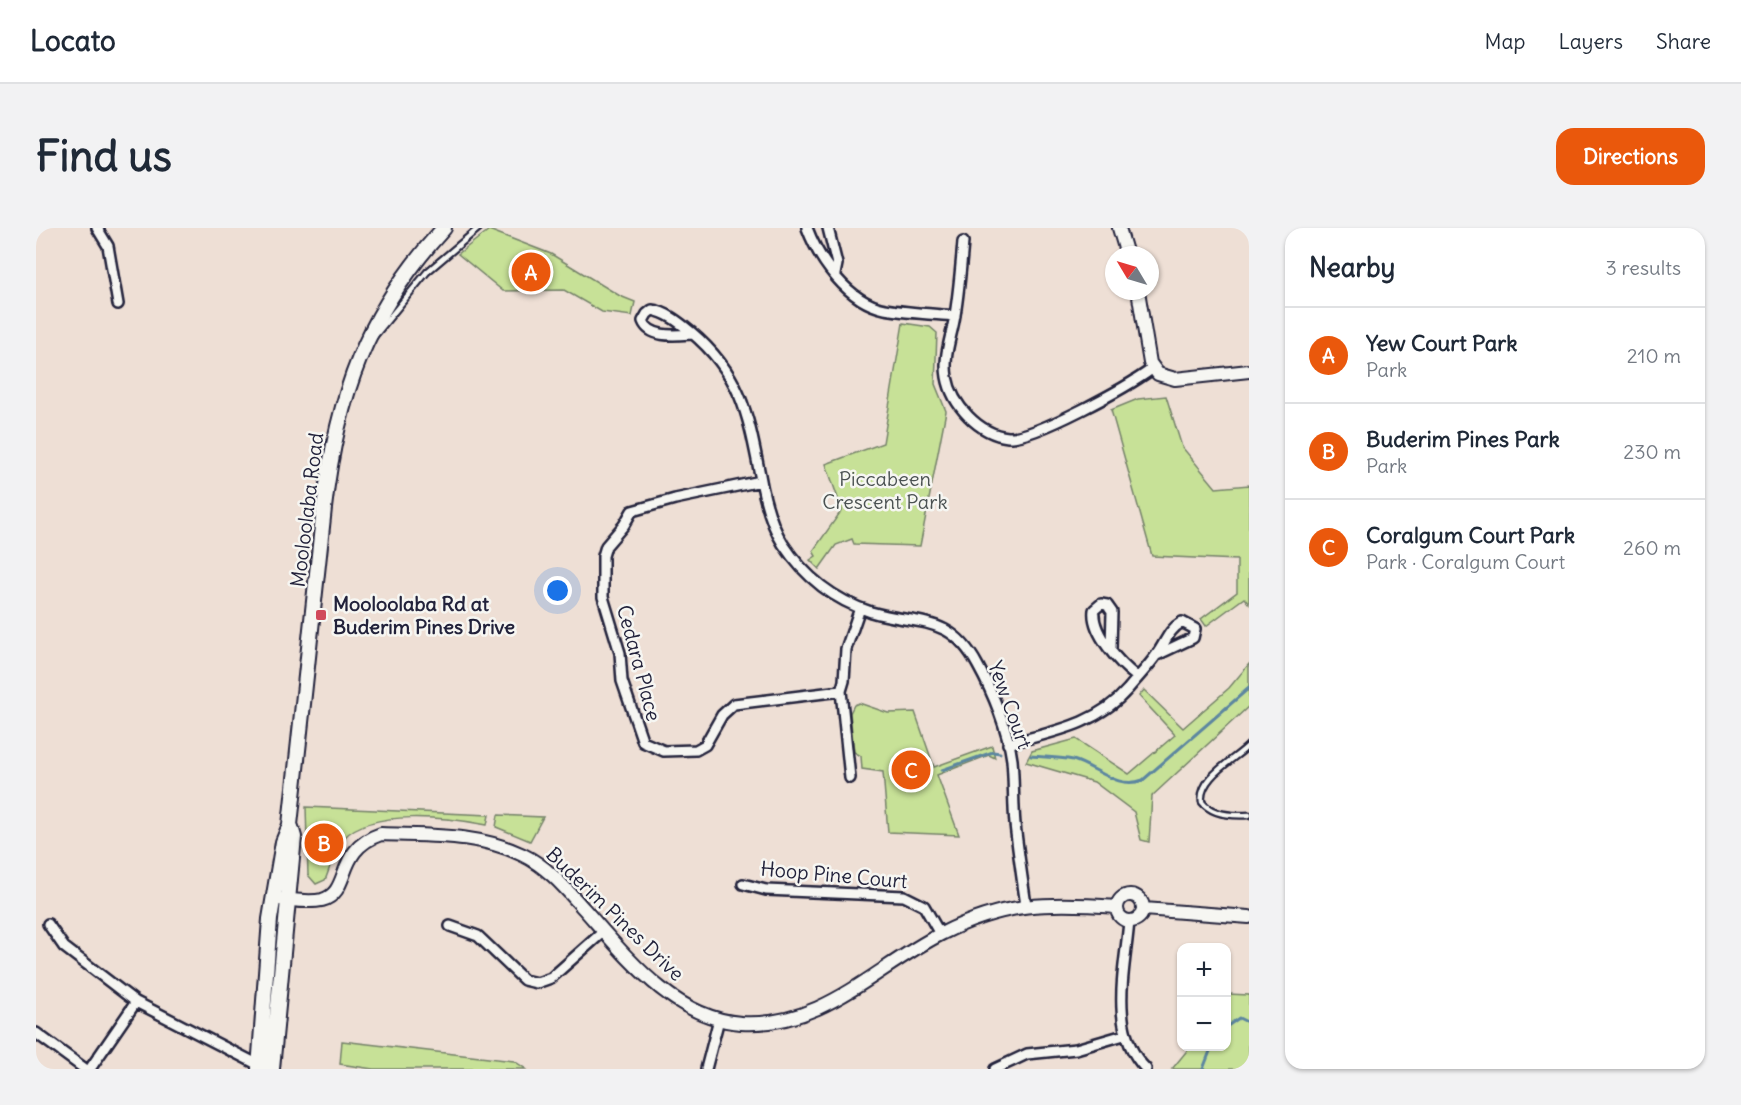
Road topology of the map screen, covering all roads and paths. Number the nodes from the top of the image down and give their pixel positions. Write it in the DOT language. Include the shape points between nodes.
graph roads {
  1 [pos="97,228"];
  2 [pos="444,228"];
  3 [pos="479,228"];
  4 [pos="807,228"];
  5 [pos="828,228"];
  6 [pos="1119,228"];
  7 [pos="963,242"];
  8 [pos="1124,246"];
  9 [pos="835,273"];
  10 [pos="1140,300"];
  11 [pos="395,303"];
  12 [pos="118,304"];
  13 [pos="955,316"];
  14 [pos="693,334"];
  15 [pos="1152,369"];
  16 [pos="1248,371"];
  17 [pos="761,481"];
  18 [pos="860,608"];
  19 [pos="1111,648"];
  20 [pos="1157,655"];
  21 [pos="1137,677"];
  22 [pos="841,691"];
  23 [pos="1008,744"];
  24 [pos="1249,745"];
  25 [pos="850,778"];
  26 [pos="1249,815"];
  27 [pos="290,825"];
  28 [pos="743,884"];
  29 [pos="273,898"];
  30 [pos="288,900"];
  31 [pos="1026,905"];
  32 [pos="1117,907"];
  33 [pos="1144,909"];
  34 [pos="1249,917"];
  35 [pos="1129,921"];
  36 [pos="48,924"];
  37 [pos="450,926"];
  38 [pos="604,931"];
  39 [pos="940,934"];
  40 [pos="136,1002"];
  41 [pos="719,1019"];
  42 [pos="36,1033"];
  43 [pos="1124,1035"];
  44 [pos="261,1047"];
  45 [pos="244,1058"];
  46 [pos="263,1068"];
  47 [pos="85,1069"];
  48 [pos="90,1069"];
  49 [pos="706,1069"];
  50 [pos="995,1069"];
  51 [pos="1146,1069"];
  1 -- 12 [label="street" via="108,246"];
  2 -- 11 [label="main road, Mooloolaba Road"];
  3 -- 11 [label="lane"];
  4 -- 9 [label="street" via="825,266"];
  5 -- 9 [label="street" via="837,264"];
  6 -- 8 [label="street"];
  7 -- 13 [label="street"];
  9 -- 13 [label="street" via="851,292 882,309"];
  10 -- 15 [label="street"];
  11 -- 27 [label="main road, Mooloolaba Road" via="362,347 339,414 330,460"];
  13 -- 15 [label="street" via="946,349 946,377 954,401 973,421 993,433 1009,437 1027,434 1109,396"];
  14 -- 14 [label="street, Yew Court" via="661,334 643,321 649,311 656,310"];
  14 -- 17 [label="street, Yew Court" via="722,363 739,391"];
  15 -- 16 [label="street" via="1175,379"];
  17 -- 18 [label="street, Yew Court" via="776,532 796,562 831,594"];
  17 -- 22 [label="street, Cedara Place" via="632,511 611,538 603,556 603,597 620,653 622,681 643,742 664,751 696,750 705,745 734,704"];
  18 -- 22 [label="street" via="846,649"];
  18 -- 23 [label="street, Yew Court" via="936,624 961,642 979,667"];
  19 -- 21 [label="street" via="1120,664"];
  20 -- 21 [label="street"];
  21 -- 23 [label="street" via="1119,698 1091,719"];
  22 -- 25 [label="street"];
  23 -- 31 [label="street, Yew Court"];
  24 -- 26 [label="lane" via="1205,784 1201,795 1209,808 1231,815"];
  27 -- 29 [label="main road, Mooloolaba Road"];
  27 -- 30 [label="main road, Mooloolaba Road" via="294,837"];
  28 -- 39 [label="street, Hoop Pine Court" via="766,890 904,896 924,906"];
  29 -- 30 [label="street, Buderim Pines Drive"];
  29 -- 44 [label="main road, Mooloolaba Road"];
  30 -- 38 [label="street, Buderim Pines Drive" via="330,897 339,886 348,859 367,839 381,834 458,836 490,842 526,856 549,872"];
  30 -- 46 [label="main road, Mooloolaba Road" via="277,1011"];
  31 -- 32 [label="street, Buderim Pines Drive"];
  31 -- 39 [label="street, Buderim Pines Drive" via="980,917"];
  32 -- 33 [label="street" via="1124,896 1132,895 1139,898"];
  32 -- 35 [label="street" via="1119,915"];
  33 -- 34 [label="street"];
  33 -- 35 [label="street" via="1137,920"];
  35 -- 43 [label="street" via="1121,1016"];
  36 -- 40 [label="street" via="64,947"];
  37 -- 38 [label="street" via="478,936 524,980 537,983 551,978"];
  38 -- 41 [label="street, Buderim Pines Drive" via="650,979 678,1001"];
  39 -- 41 [label="street, Buderim Pines Drive" via="805,1015 776,1022"];
  40 -- 45 [label="street"];
  40 -- 48 [label="street"];
  41 -- 49 [label="street"];
  42 -- 47 [label="street"];
  43 -- 50 [label="street" via="1076,1049 1036,1052"];
  43 -- 51 [label="street"];
  44 -- 45 [label="street"];
  44 -- 46 [label="main road, Mooloolaba Road"];
  45 -- 46 [label="street"];
}
